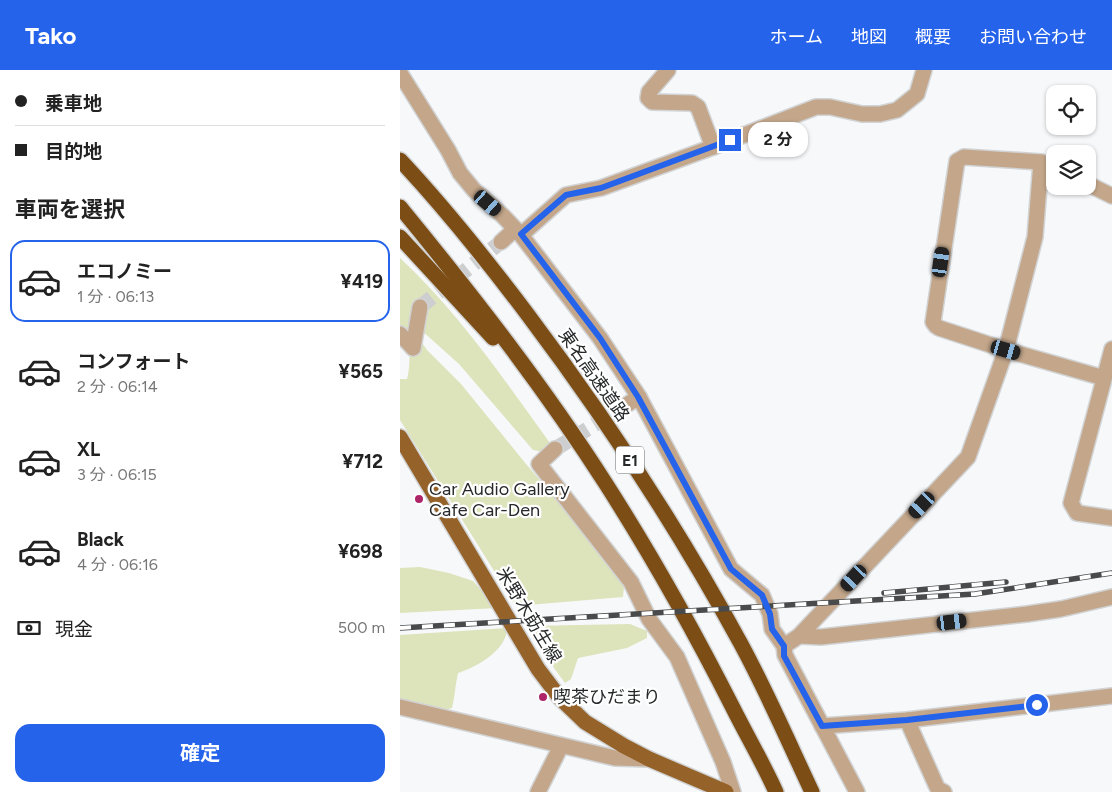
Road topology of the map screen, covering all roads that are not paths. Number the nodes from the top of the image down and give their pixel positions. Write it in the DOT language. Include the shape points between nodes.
graph roads {
  1 [pos="668,70"];
  2 [pos="924,70"];
  3 [pos="400,72"];
  4 [pos="713,147"];
  5 [pos="400,159"];
  6 [pos="1046,165"];
  7 [pos="1046,176"];
  8 [pos="1096,188"];
  9 [pos="1112,196"];
  10 [pos="400,207"];
  11 [pos="518,232"];
  12 [pos="400,237"];
  13 [pos="501,242"];
  14 [pos="420,307"];
  15 [pos="400,334"];
  16 [pos="1112,349"];
  17 [pos="1006,350"];
  18 [pos="406,351"];
  19 [pos="1104,378"];
  20 [pos="546,396"];
  21 [pos="638,397"];
  22 [pos="620,409"];
  23 [pos="400,437"];
  24 [pos="556,450"];
  25 [pos="1112,518"];
  26 [pos="1112,597"];
  27 [pos="799,636"];
  28 [pos="784,646"];
  29 [pos="1112,696"];
  30 [pos="400,707"];
  31 [pos="907,720"];
  32 [pos="822,726"];
  33 [pos="561,746"];
  34 [pos="649,759"];
  35 [pos="774,789"];
  36 [pos="538,792"];
  37 [pos="726,792"];
  38 [pos="733,792"];
  39 [pos="812,792"];
  40 [pos="857,792"];
  41 [pos="944,792"];
  1 -- 4 [label="street" via="649,92 648,98 652,102 692,103 698,107"];
  2 -- 4 [label="street" via="917,94 897,110 862,114 816,107"];
  3 -- 11 [label="street" via="460,173"];
  4 -- 11 [label="street" via="601,188 566,195"];
  5 -- 39 [label="highway, 東名高速道路 / E1" via="492,267 576,380 634,466 742,646"];
  6 -- 17 [label="street" via="964,157 956,164 933,322 939,328"];
  7 -- 17 [label="street" via="1035,237"];
  8 -- 9 [label="street"];
  10 -- 20 [label="highway, E1" via="467,289"];
  11 -- 13 [label="street"];
  11 -- 21 [label="street" via="600,338"];
  12 -- 20 [label="highway"];
  14 -- 18 [label="street"];
  15 -- 18 [label="street"];
  16 -- 19 [label="street"];
  17 -- 19 [label="street"];
  17 -- 27 [label="street" via="968,456"];
  19 -- 25 [label="street" via="1071,503 1077,513"];
  20 -- 35 [label="highway, E1" via="661,573"];
  21 -- 22 [label="street"];
  21 -- 28 [label="street" via="731,569 762,595 772,629"];
  23 -- 34 [label="main road, 米野木莇生線" via="538,669 560,698 585,722"];
  24 -- 38 [label="street" via="539,464 631,582 649,619 677,657 716,744"];
  26 -- 27 [label="street" via="1027,614 821,637"];
  27 -- 28 [label="street"];
  28 -- 32 [label="street" via="784,656"];
  29 -- 31 [label="street"];
  30 -- 33 [label="street"];
  31 -- 32 [label="street"];
  31 -- 41 [label="street" via="938,789"];
  32 -- 40 [label="street"];
  33 -- 34 [label="street" via="614,758"];
  33 -- 36 [label="street"];
  34 -- 37 [label="main road, 米野木莇生線"];
}
